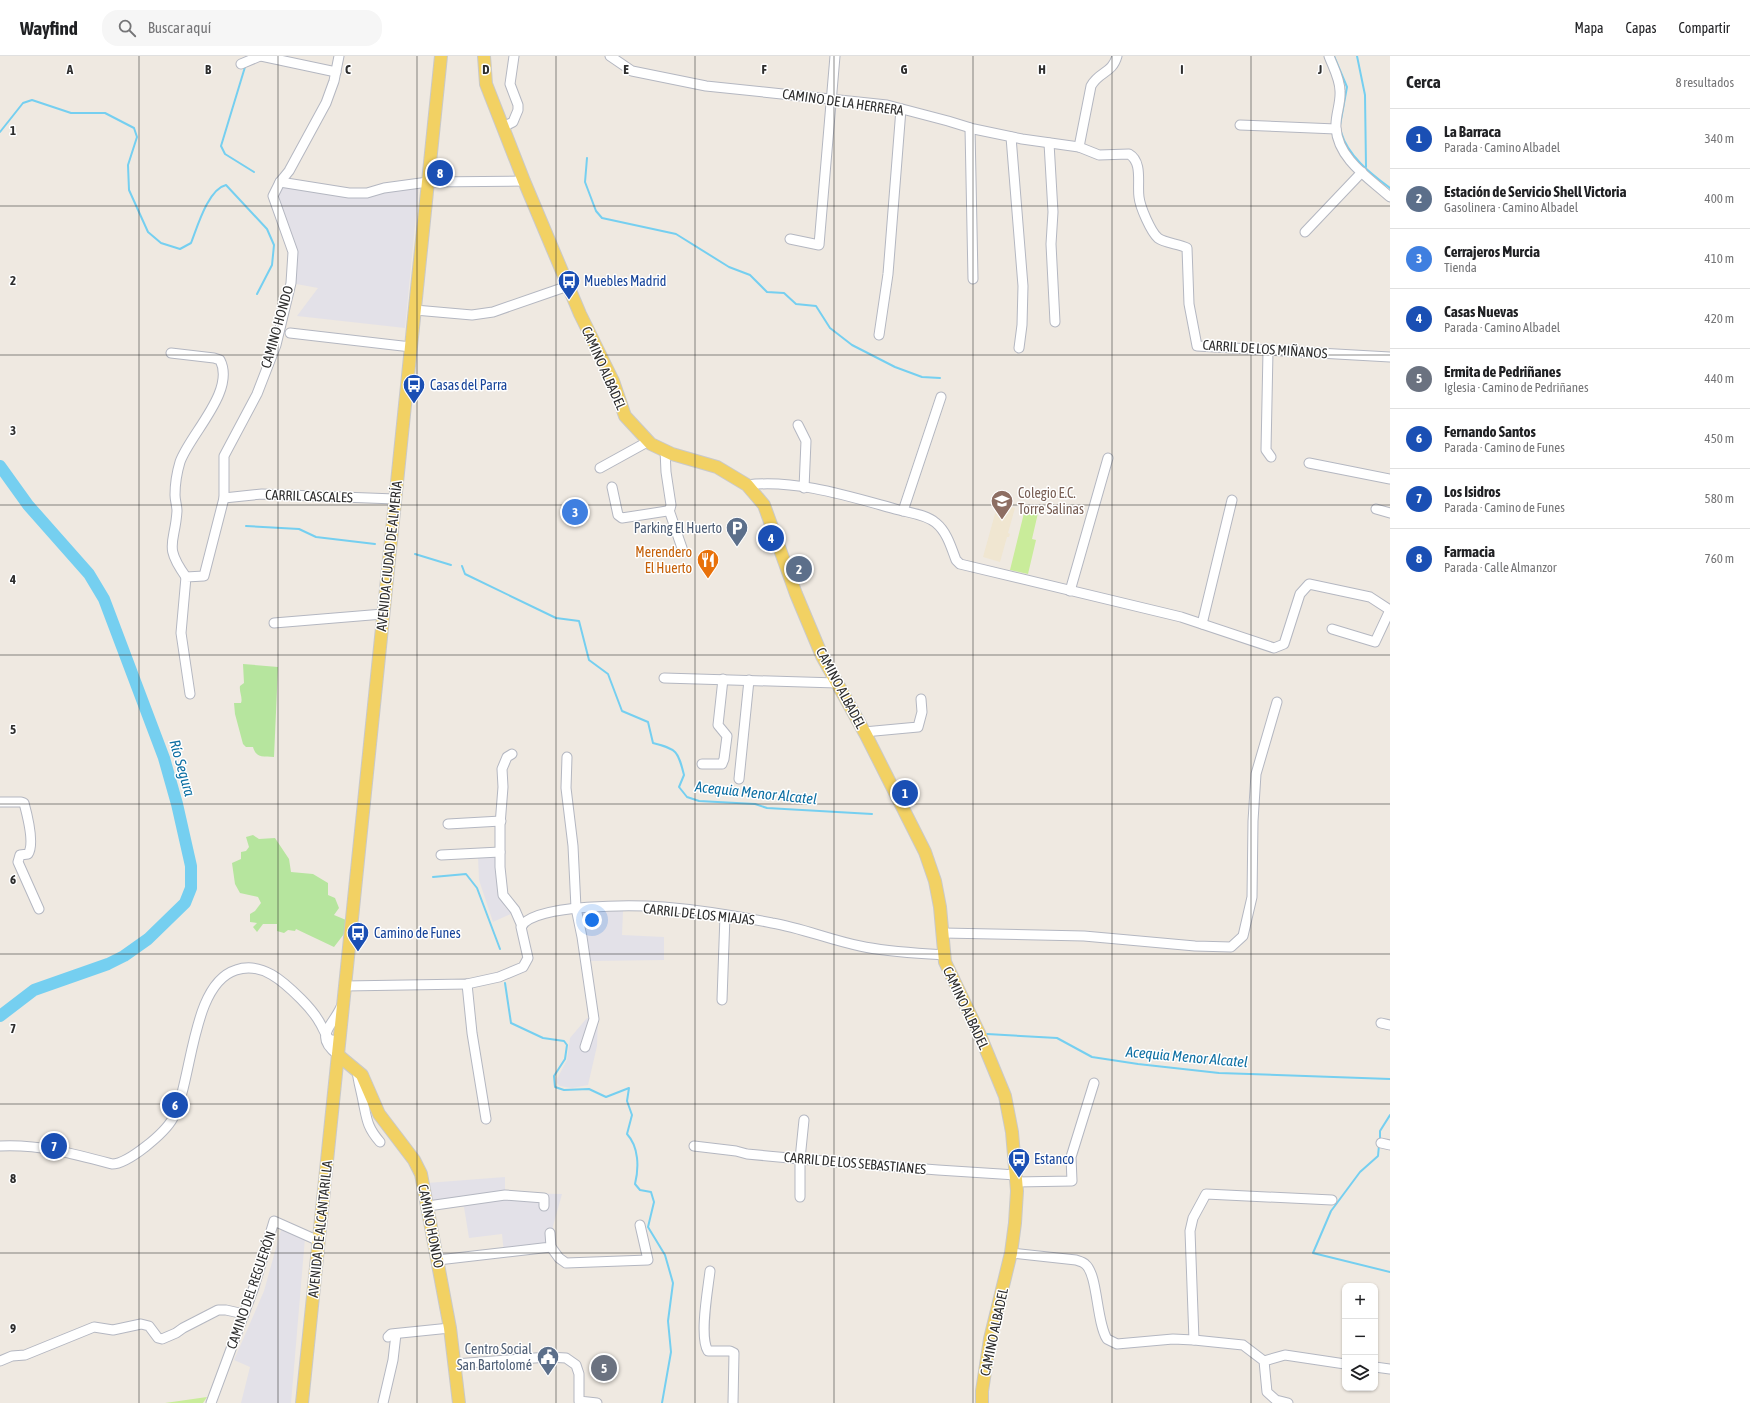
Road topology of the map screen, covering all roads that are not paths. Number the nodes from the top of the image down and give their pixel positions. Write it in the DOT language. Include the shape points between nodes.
graph roads {
  1 [pos="260,56"];
  2 [pos="339,56"];
  3 [pos="441,56"];
  4 [pos="484,56"];
  5 [pos="514,56"];
  6 [pos="610,56"];
  7 [pos="835,56"];
  8 [pos="1117,56"];
  9 [pos="1328,56"];
  10 [pos="281,58"];
  11 [pos="242,64"];
  12 [pos="336,72"];
  13 [pos="830,99"];
  14 [pos="901,109"];
  15 [pos="1240,124"];
  16 [pos="503,127"];
  17 [pos="970,128"];
  18 [pos="1336,129"];
  19 [pos="1011,137"];
  20 [pos="1049,143"];
  21 [pos="1079,147"];
  22 [pos="1362,172"];
  23 [pos="524,181"];
  24 [pos="280,182"];
  25 [pos="428,182"];
  26 [pos="1390,197"];
  27 [pos="1305,232"];
  28 [pos="790,239"];
  29 [pos="973,279"];
  30 [pos="568,286"];
  31 [pos="415,310"];
  32 [pos="1055,322"];
  33 [pos="290,333"];
  34 [pos="879,335"];
  35 [pos="411,347"];
  36 [pos="1019,348"];
  37 [pos="1268,351"];
  38 [pos="171,353"];
  39 [pos="1390,357"];
  40 [pos="941,397"];
  41 [pos="798,425"];
  42 [pos="649,441"];
  43 [pos="665,450"];
  44 [pos="1271,457"];
  45 [pos="1108,458"];
  46 [pos="1309,463"];
  47 [pos="600,468"];
  48 [pos="1390,479"];
  49 [pos="747,485"];
  50 [pos="612,487"];
  51 [pos="804,488"];
  52 [pos="224,498"];
  53 [pos="395,499"];
  54 [pos="1232,500"];
  55 [pos="1376,509"];
  56 [pos="669,510"];
  57 [pos="903,511"];
  58 [pos="1390,513"];
  59 [pos="683,551"];
  60 [pos="186,577"];
  61 [pos="1070,591"];
  62 [pos="1390,610"];
  63 [pos="383,614"];
  64 [pos="274,623"];
  65 [pos="1202,624"];
  66 [pos="1332,629"];
  67 [pos="664,678"];
  68 [pos="723,679"];
  69 [pos="749,680"];
  70 [pos="837,683"];
  71 [pos="190,694"];
  72 [pos="921,699"];
  73 [pos="1277,702"];
  74 [pos="864,732"];
  75 [pos="512,754"];
  76 [pos="567,757"];
  77 [pos="702,764"];
  78 [pos="739,779"];
  79 [pos="0,802"];
  80 [pos="501,820"];
  81 [pos="448,824"];
  82 [pos="500,852"];
  83 [pos="441,855"];
  84 [pos="576,908"];
  85 [pos="39,909"];
  86 [pos="725,915"];
  87 [pos="522,926"];
  88 [pos="943,933"];
  89 [pos="944,956"];
  90 [pos="467,984"];
  91 [pos="345,986"];
  92 [pos="344,1000"];
  93 [pos="722,1000"];
  94 [pos="336,1016"];
  95 [pos="317,1018"];
  96 [pos="326,1034"];
  97 [pos="340,1039"];
  98 [pos="585,1047"];
  99 [pos="338,1055"];
  100 [pos="356,1069"];
  101 [pos="336,1078"];
  102 [pos="1094,1083"];
  103 [pos="379,1114"];
  104 [pos="364,1115"];
  105 [pos="486,1119"];
  106 [pos="804,1120"];
  107 [pos="380,1142"];
  108 [pos="0,1146"];
  109 [pos="694,1146"];
  110 [pos="800,1159"];
  111 [pos="1016,1178"];
  112 [pos="800,1197"];
  113 [pos="1332,1200"];
  114 [pos="428,1206"];
  115 [pos="544,1206"];
  116 [pos="640,1225"];
  117 [pos="550,1233"];
  118 [pos="319,1241"];
  119 [pos="551,1247"];
  120 [pos="1012,1253"];
  121 [pos="438,1260"];
  122 [pos="710,1271"];
  123 [pos="244,1314"];
  124 [pos="450,1328"];
  125 [pos="1194,1340"];
  126 [pos="0,1361"];
  127 [pos="1264,1361"];
  128 [pos="455,1364"];
  129 [pos="1342,1364"];
  130 [pos="1378,1367"];
  131 [pos="1390,1369"];
  132 [pos="1270,1400"];
  133 [pos="579,1402"];
  134 [pos="211,1403"];
  135 [pos="302,1403"];
  136 [pos="383,1403"];
  137 [pos="459,1403"];
  138 [pos="597,1403"];
  139 [pos="733,1403"];
  140 [pos="982,1403"];
  141 [pos="1288,1403"];
  1 -- 10 [label="street"];
  1 -- 11 [label="street"];
  2 -- 12 [label="street, CAMINO HONDO"];
  3 -- 25 [label="main road, AVENIDA CIUDAD DE ALMERÍA"];
  4 -- 16 [label="main road, CAMINO ALBADEL" via="486,84"];
  5 -- 16 [label="street" via="510,84 518,110 513,122"];
  6 -- 13 [label="street, CAMINO DE LA HERRERA" via="632,71 706,86"];
  7 -- 13 [label="street"];
  8 -- 21 [label="street" via="1114,65 1094,79 1091,86"];
  9 -- 18 [label="street" via="1337,76 1340,91"];
  10 -- 12 [label="street"];
  12 -- 24 [label="street, CAMINO HONDO" via="323,109 289,171"];
  13 -- 14 [label="street, CAMINO DE LA HERRERA" via="887,105"];
  13 -- 28 [label="street" via="819,245"];
  14 -- 17 [label="street, CAMINO DE LA HERRERA"];
  14 -- 34 [label="street" via="888,274"];
  15 -- 18 [label="street"];
  16 -- 23 [label="main road, CAMINO ALBADEL"];
  17 -- 19 [label="street, CAMINO DE LA HERRERA"];
  17 -- 29 [label="street"];
  18 -- 22 [label="street" via="1345,154"];
  19 -- 20 [label="street, CAMINO DE LA HERRERA"];
  19 -- 36 [label="street" via="1023,286"];
  20 -- 21 [label="street, CAMINO DE LA HERRERA"];
  20 -- 32 [label="street"];
  21 -- 37 [label="street, CARRIL DE LOS MIÑANOS" via="1099,155 1130,154 1136,161 1139,198 1147,222 1159,239 1187,248 1189,304 1198,346"];
  22 -- 26 [label="street"];
  22 -- 27 [label="street"];
  23 -- 25 [label="street"];
  23 -- 30 [label="main road, CAMINO ALBADEL"];
  24 -- 25 [label="street" via="349,193 367,193"];
  24 -- 52 [label="street, CAMINO HONDO" via="273,196 293,252 290,283 276,345 257,394 224,456"];
  25 -- 31 [label="main road, AVENIDA CIUDAD DE ALMERÍA"];
  30 -- 31 [label="street" via="493,312 472,315"];
  30 -- 42 [label="main road, CAMINO ALBADEL" via="613,381 625,416"];
  31 -- 35 [label="main road, AVENIDA CIUDAD DE ALMERÍA"];
  33 -- 35 [label="street"];
  35 -- 53 [label="main road, AVENIDA CIUDAD DE ALMERÍA"];
  37 -- 39 [label="street, CARRIL DE LOS MIÑANOS"];
  37 -- 44 [label="street" via="1266,450"];
  38 -- 60 [label="street" via="214,358 220,360 224,367 224,377 218,396 180,463 177,479 177,510 171,548 177,564"];
  40 -- 57 [label="street"];
  41 -- 51 [label="street" via="806,441"];
  42 -- 43 [label="main road, CAMINO ALBADEL"];
  42 -- 47 [label="street"];
  43 -- 49 [label="main road, CAMINO ALBADEL" via="717,467"];
  43 -- 56 [label="street" via="671,505"];
  45 -- 61 [label="street"];
  46 -- 48 [label="street"];
  49 -- 51 [label="street" via="771,483"];
  49 -- 70 [label="main road, CAMINO ALBADEL" via="764,505 796,594 822,656"];
  50 -- 56 [label="street" via="618,515 622,518"];
  51 -- 57 [label="street"];
  52 -- 53 [label="street, CARRIL CASCALES" via="262,494"];
  52 -- 60 [label="street, CAMINO HONDO" via="204,576"];
  53 -- 63 [label="main road, AVENIDA CIUDAD DE ALMERÍA"];
  54 -- 65 [label="street"];
  55 -- 58 [label="street"];
  56 -- 59 [label="street"];
  57 -- 61 [label="street" via="936,522 944,531 960,564"];
  60 -- 71 [label="street" via="182,633"];
  61 -- 65 [label="street"];
  62 -- 65 [label="street" via="1370,597 1309,584 1300,594 1284,644 1274,648"];
  62 -- 66 [label="street" via="1375,642"];
  63 -- 64 [label="street"];
  63 -- 91 [label="main road, AVENIDA CIUDAD DE ALMERÍA"];
  67 -- 68 [label="street"];
  68 -- 69 [label="street"];
  68 -- 77 [label="street" via="718,725 727,736 724,759 722,764"];
  69 -- 70 [label="street"];
  69 -- 78 [label="street"];
  70 -- 74 [label="main road, CAMINO ALBADEL"];
  72 -- 74 [label="street" via="922,712 918,727"];
  73 -- 88 [label="street" via="1256,774 1252,897 1244,936 1231,947 1084,936"];
  74 -- 88 [label="main road, CAMINO ALBADEL" via="925,852 935,881"];
  75 -- 80 [label="street" via="507,757 502,769"];
  76 -- 84 [label="street" via="566,788 573,846"];
  79 -- 85 [label="street" via="21,802 24,806 29,823 30,848 28,854 20,855 18,862"];
  80 -- 81 [label="street"];
  80 -- 82 [label="street"];
  82 -- 83 [label="street"];
  82 -- 87 [label="street" via="503,895"];
  84 -- 86 [label="street, CARRIL DE LOS MIAJAS" via="664,907"];
  84 -- 87 [label="street, CARRIL DE LOS MIAJAS" via="533,916"];
  84 -- 98 [label="street" via="594,1019"];
  86 -- 89 [label="street, CARRIL DE LOS MIAJAS" via="773,923 861,947"];
  86 -- 93 [label="street"];
  87 -- 90 [label="street" via="528,958 523,967 499,977"];
  88 -- 89 [label="main road, CAMINO ALBADEL"];
  89 -- 111 [label="main road, CAMINO ALBADEL" via="952,981 979,1033 1005,1096 1012,1132"];
  90 -- 91 [label="street"];
  90 -- 105 [label="street"];
  91 -- 92 [label="main road, AVENIDA CIUDAD DE ALMERÍA"];
  92 -- 94 [label="street"];
  92 -- 97 [label="main road, AVENIDA CIUDAD DE ALMERÍA"];
  94 -- 95 [label="street" via="325,1020"];
  94 -- 96 [label="street" via="328,1026"];
  95 -- 96 [label="street"];
  95 -- 108 [label="street" via="289,988 267,972 252,967 231,971 210,993 201,1013 188,1071 172,1119 138,1153 119,1164 112,1164 51,1149"];
  96 -- 97 [label="street" via="330,1040"];
  96 -- 99 [label="street" via="327,1044"];
  97 -- 99 [label="main road, AVENIDA CIUDAD DE ALMERÍA"];
  99 -- 100 [label="main road, CAMINO HONDO"];
  99 -- 101 [label="main road, AVENIDA DE ALCANTARILLA"];
  100 -- 101 [label="main road" via="347,1068"];
  100 -- 103 [label="main road, CAMINO HONDO" via="362,1075"];
  100 -- 104 [label="street"];
  101 -- 118 [label="main road, AVENIDA DE ALCANTARILLA"];
  102 -- 111 [label="street, CARRIL DE LOS SEBASTIANES" via="1072,1152 1072,1181"];
  103 -- 104 [label="street"];
  103 -- 114 [label="main road, CAMINO HONDO" via="420,1170"];
  104 -- 107 [label="street"];
  106 -- 110 [label="street"];
  109 -- 110 [label="street, CARRIL DE LOS SEBASTIANES"];
  110 -- 111 [label="street, CARRIL DE LOS SEBASTIANES"];
  110 -- 112 [label="street"];
  111 -- 120 [label="main road, CAMINO ALBADEL"];
  113 -- 125 [label="street" via="1206,1194 1193,1218 1190,1231"];
  114 -- 115 [label="street" via="505,1195 544,1198"];
  114 -- 121 [label="main road, CAMINO HONDO"];
  116 -- 119 [label="street" via="648,1260 566,1263"];
  117 -- 119 [label="street"];
  118 -- 123 [label="street, CAMINO DEL REGUERÓN" via="274,1222"];
  118 -- 135 [label="main road, AVENIDA DE ALCANTARILLA"];
  119 -- 121 [label="street"];
  120 -- 125 [label="street" via="1076,1260 1085,1264 1091,1272 1103,1332 1107,1339 1117,1344 1173,1339"];
  120 -- 140 [label="main road, CAMINO ALBADEL" via="990,1339"];
  121 -- 124 [label="main road, CAMINO HONDO"];
  122 -- 139 [label="street" via="705,1314 705,1346 708,1351 734,1352"];
  123 -- 126 [label="street" via="218,1310 162,1339 158,1338 150,1326 141,1324 113,1330 94,1327 25,1355 12,1356"];
  123 -- 134 [label="street, CAMINO DEL REGUERÓN"];
  124 -- 128 [label="main road, CAMINO HONDO"];
  124 -- 136 [label="street" via="392,1335 393,1360"];
  125 -- 127 [label="street" via="1243,1345"];
  127 -- 129 [label="street" via="1285,1355"];
  127 -- 132 [label="street"];
  128 -- 133 [label="street" via="566,1358 576,1365 579,1374"];
  128 -- 137 [label="main road, CAMINO HONDO"];
  130 -- 131 [label="street"];
  132 -- 141 [label="street"];
  133 -- 138 [label="street"];
}
